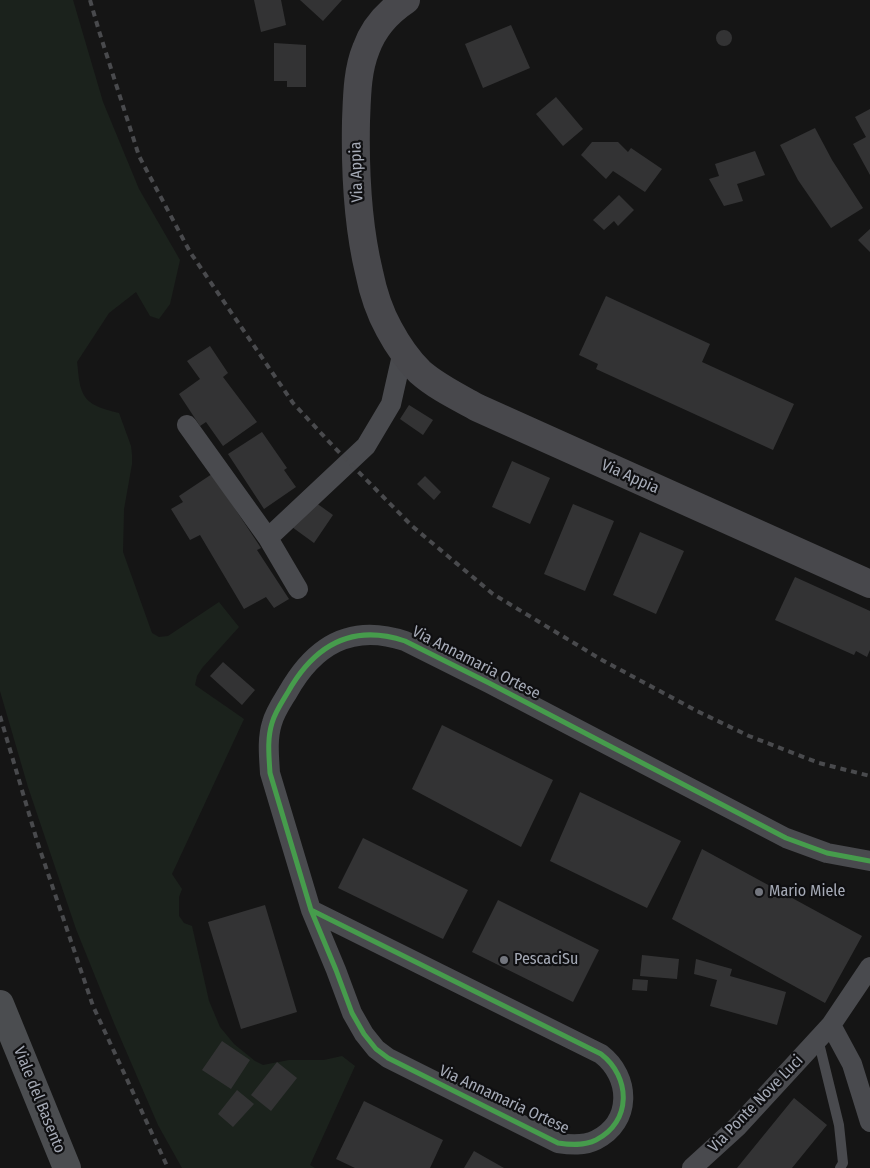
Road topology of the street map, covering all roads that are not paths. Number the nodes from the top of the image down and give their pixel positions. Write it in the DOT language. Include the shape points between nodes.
graph roads {
  1 [pos="406,0"];
  2 [pos="403,351"];
  3 [pos="187,425"];
  4 [pos="268,538"];
  5 [pos="870,584"];
  6 [pos="298,589"];
  7 [pos="870,861"];
  8 [pos="311,910"];
  9 [pos="870,967"];
  10 [pos="0,1004"];
  11 [pos="825,1032"];
  12 [pos="870,1122"];
  13 [pos="67,1168"];
  14 [pos="692,1168"];
  15 [pos="840,1168"];
  1 -- 2 [label="main road, Via Appia" via="386,16 366,49 358,87 356,148 358,208 374,296 388,328"];
  2 -- 4 [label="street" via="392,404 366,446"];
  2 -- 5 [label="main road, Via Appia" via="420,372 478,408"];
  3 -- 4 [label="street"];
  4 -- 6 [label="street"];
  7 -- 8 [label="street, Via Annamaria Ortese" via="786,838 404,640 377,634 363,635 334,643 309,661 291,686 272,723 268,750 270,773"];
  8 -- 8 [label="street, Via Annamaria Ortese" via="352,1013 364,1034 382,1054 558,1142 570,1145 595,1140 615,1123 623,1102 621,1081 613,1066 600,1054"];
  9 -- 11 [label="street, Via Ponte Nove Luci"];
  10 -- 13 [label="main road, Viale del Basento"];
  11 -- 12 [label="street" via="852,1064"];
  11 -- 14 [label="street, Via Ponte Nove Luci" via="738,1126"];
  11 -- 15 [label="lane, Via Ponte Nove Luci" via="839,1125 843,1163"];
}
